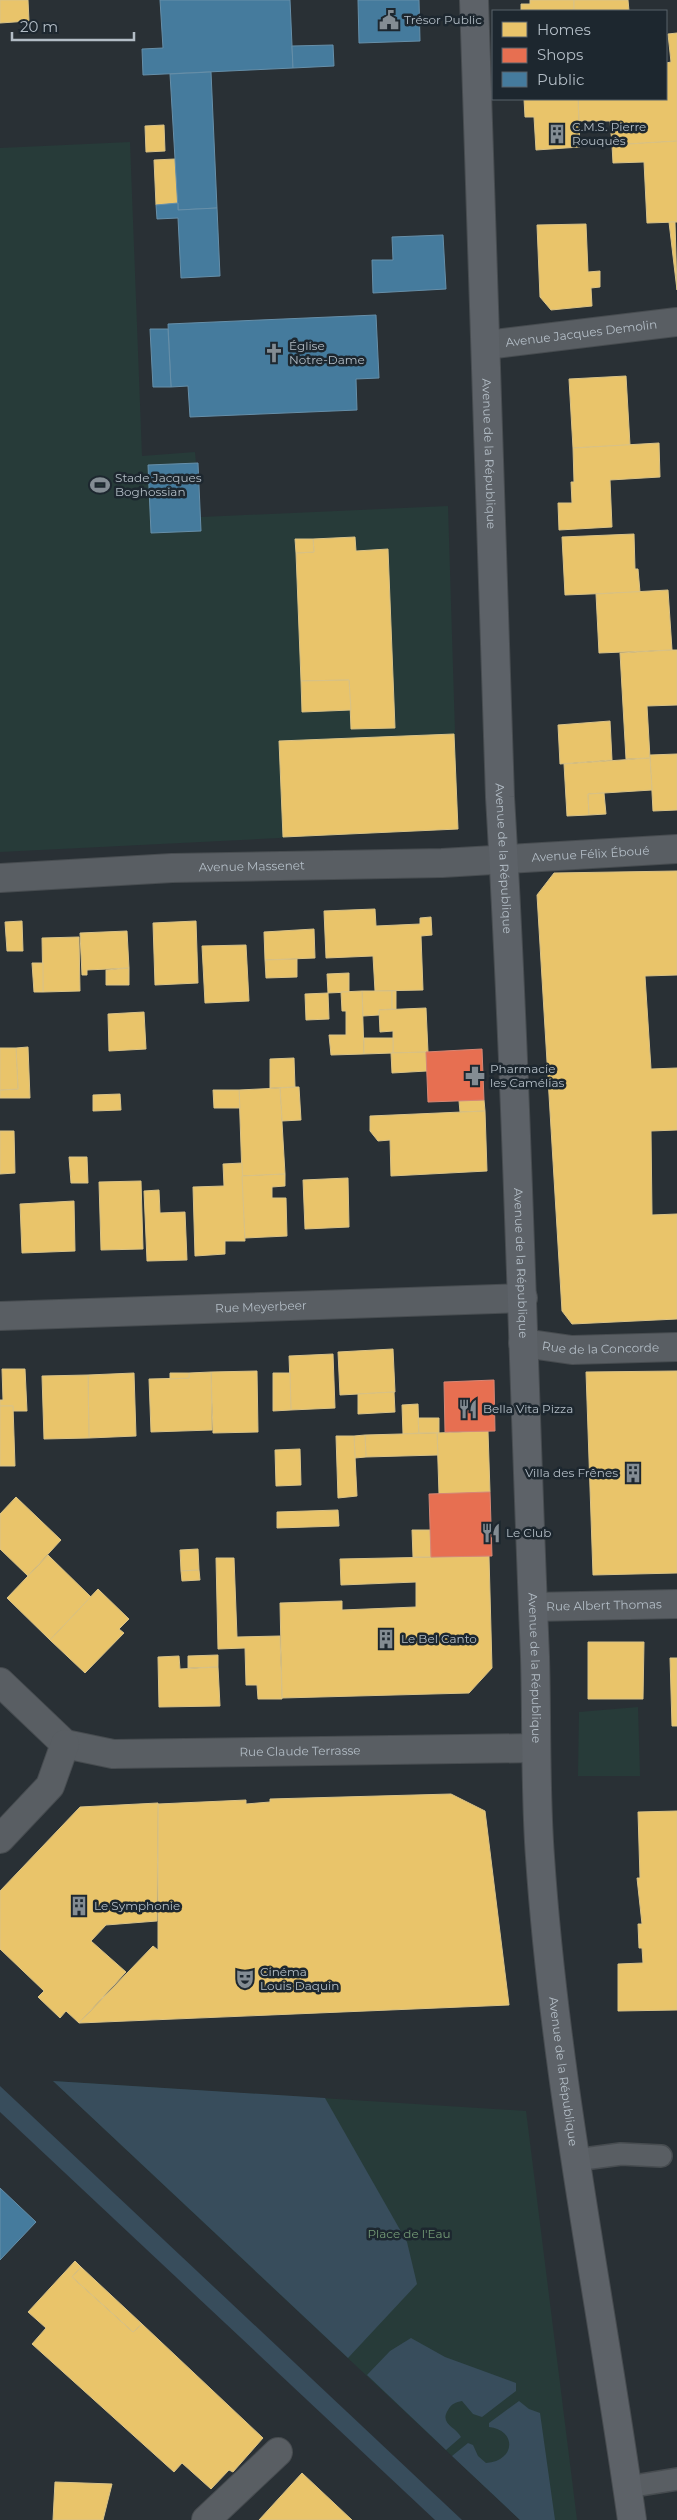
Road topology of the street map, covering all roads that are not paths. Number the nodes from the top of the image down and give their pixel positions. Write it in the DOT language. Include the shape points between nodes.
graph roads {
  1 [pos="474,0"];
  2 [pos="677,322"];
  3 [pos="487,345"];
  4 [pos="677,849"];
  5 [pos="504,858"];
  6 [pos="0,878"];
  7 [pos="522,1298"];
  8 [pos="0,1316"];
  9 [pos="523,1343"];
  10 [pos="677,1347"];
  11 [pos="677,1604"];
  12 [pos="532,1607"];
  13 [pos="0,1682"];
  14 [pos="65,1744"];
  15 [pos="536,1748"];
  16 [pos="0,1839"];
  17 [pos="661,2156"];
  18 [pos="576,2160"];
  19 [pos="278,2452"];
  20 [pos="677,2479"];
  21 [pos="628,2487"];
  22 [pos="206,2520"];
  23 [pos="632,2520"];
  1 -- 3 [label="main road, Avenue de la République"];
  2 -- 3 [label="street, Avenue Jacques Demolin"];
  3 -- 5 [label="main road, Avenue de la République"];
  4 -- 5 [label="street, Avenue Félix Éboué"];
  5 -- 6 [label="street, Avenue Massenet" via="172,868"];
  5 -- 7 [label="main road, Avenue de la République"];
  7 -- 8 [label="street, Rue Meyerbeer"];
  7 -- 9 [label="main road, Avenue de la République"];
  9 -- 10 [label="street, Rue de la Concorde" via="572,1350"];
  9 -- 12 [label="main road, Avenue de la République"];
  11 -- 12 [label="street, Rue Albert Thomas"];
  12 -- 15 [label="main road, Avenue de la République"];
  13 -- 14 [label="street"];
  14 -- 15 [label="street, Rue Claude Terrasse" via="113,1754"];
  14 -- 16 [label="street" via="50,1786"];
  15 -- 18 [label="main road, Avenue de la République" via="540,1856 552,1984"];
  17 -- 18 [label="lane" via="621,2154"];
  18 -- 21 [label="main road, Avenue de la République"];
  19 -- 22 [label="street"];
  20 -- 21 [label="lane"];
  21 -- 23 [label="main road, Avenue de la République"];
}
